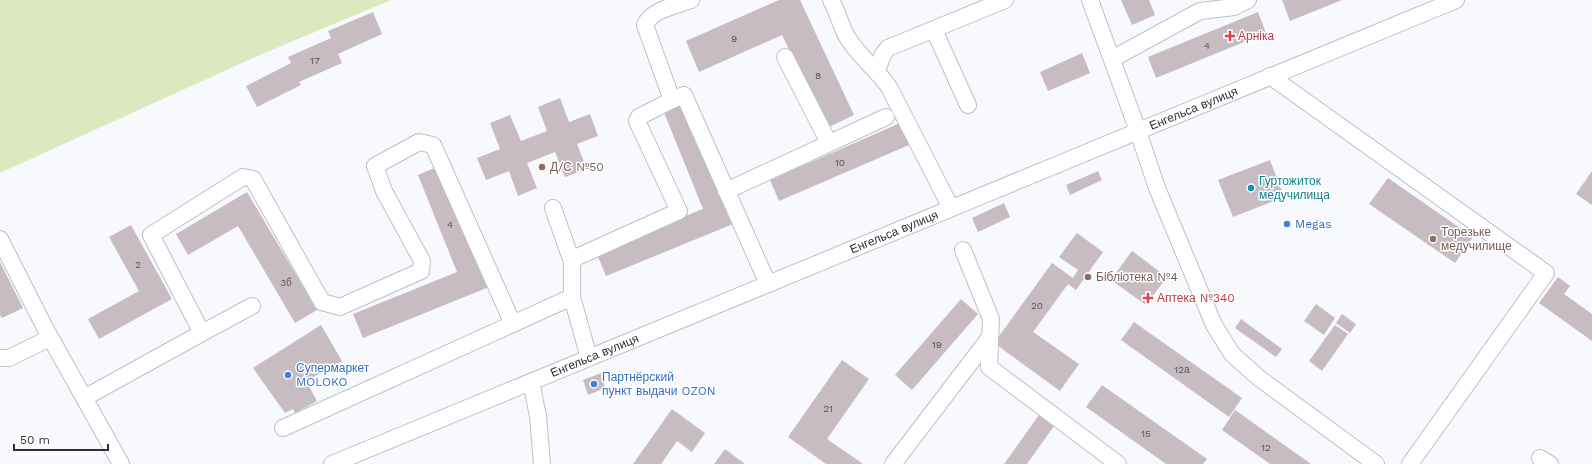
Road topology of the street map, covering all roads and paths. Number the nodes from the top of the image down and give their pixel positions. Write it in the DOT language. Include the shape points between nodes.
graph roads {
  1 [pos="691,0"];
  2 [pos="831,0"];
  3 [pos="1005,0"];
  4 [pos="1090,0"];
  5 [pos="1248,0"];
  6 [pos="1456,0"];
  7 [pos="1221,4"];
  8 [pos="934,30"];
  9 [pos="785,57"];
  10 [pos="1112,59"];
  11 [pos="877,71"];
  12 [pos="1270,76"];
  13 [pos="672,100"];
  14 [pos="968,105"];
  15 [pos="886,117"];
  16 [pos="1138,130"];
  17 [pos="829,144"];
  18 [pos="726,191"];
  19 [pos="553,208"];
  20 [pos="951,208"];
  21 [pos="0,239"];
  22 [pos="963,250"];
  23 [pos="572,262"];
  24 [pos="768,284"];
  25 [pos="572,297"];
  26 [pos="252,306"];
  27 [pos="513,324"];
  28 [pos="202,333"];
  29 [pos="990,337"];
  30 [pos="50,338"];
  31 [pos="0,358"];
  32 [pos="589,358"];
  33 [pos="531,382"];
  34 [pos="84,398"];
  35 [pos="283,428"];
  36 [pos="121,464"];
  37 [pos="332,464"];
  38 [pos="542,464"];
  39 [pos="893,464"];
  40 [pos="1118,464"];
  41 [pos="1376,464"];
  42 [pos="1410,464"];
  1 -- 13 [label="street" via="656,13 645,25"];
  2 -- 11 [label="street" via="848,39"];
  3 -- 8 [label="street"];
  4 -- 10 [label="street"];
  5 -- 7 [label="street" via="1234,7"];
  6 -- 12 [label="street, Енгельса вулиця"];
  7 -- 10 [label="street" via="1200,11"];
  8 -- 11 [label="street" via="888,48"];
  8 -- 14 [label="street"];
  9 -- 17 [label="street"];
  10 -- 16 [label="street"];
  11 -- 20 [label="street" via="889,87"];
  12 -- 16 [label="street, Енгельса вулиця"];
  12 -- 42 [label="street" via="1546,273"];
  13 -- 18 [label="street" via="684,95"];
  13 -- 23 [label="street" via="639,117 637,121 679,211 577,257"];
  15 -- 17 [label="street"];
  16 -- 20 [label="street, Енгельса вулиця"];
  16 -- 41 [label="street" via="1157,188 1214,325 1232,354 1259,378"];
  17 -- 18 [label="street"];
  18 -- 24 [label="street"];
  19 -- 23 [label="street"];
  20 -- 24 [label="street, Енгельса вулиця"];
  21 -- 30 [label="street"];
  22 -- 29 [label="street" via="991,319"];
  23 -- 25 [label="street"];
  24 -- 32 [label="street, Енгельса вулиця"];
  25 -- 27 [label="street"];
  25 -- 32 [label="street"];
  26 -- 28 [label="street"];
  27 -- 28 [label="street" via="433,144 419,142 375,166 384,191 422,261 421,271 340,307 322,302 253,179 243,177 151,235"];
  27 -- 35 [label="street"];
  28 -- 34 [label="street"];
  29 -- 39 [label="street"];
  29 -- 40 [label="street" via="989,366"];
  30 -- 31 [label="street" via="8,358"];
  30 -- 34 [label="street"];
  32 -- 33 [label="street, Енгельса вулиця"];
  33 -- 37 [label="street, Енгельса вулиця"];
  33 -- 38 [label="street" via="538,416"];
  34 -- 36 [label="street"];
}
